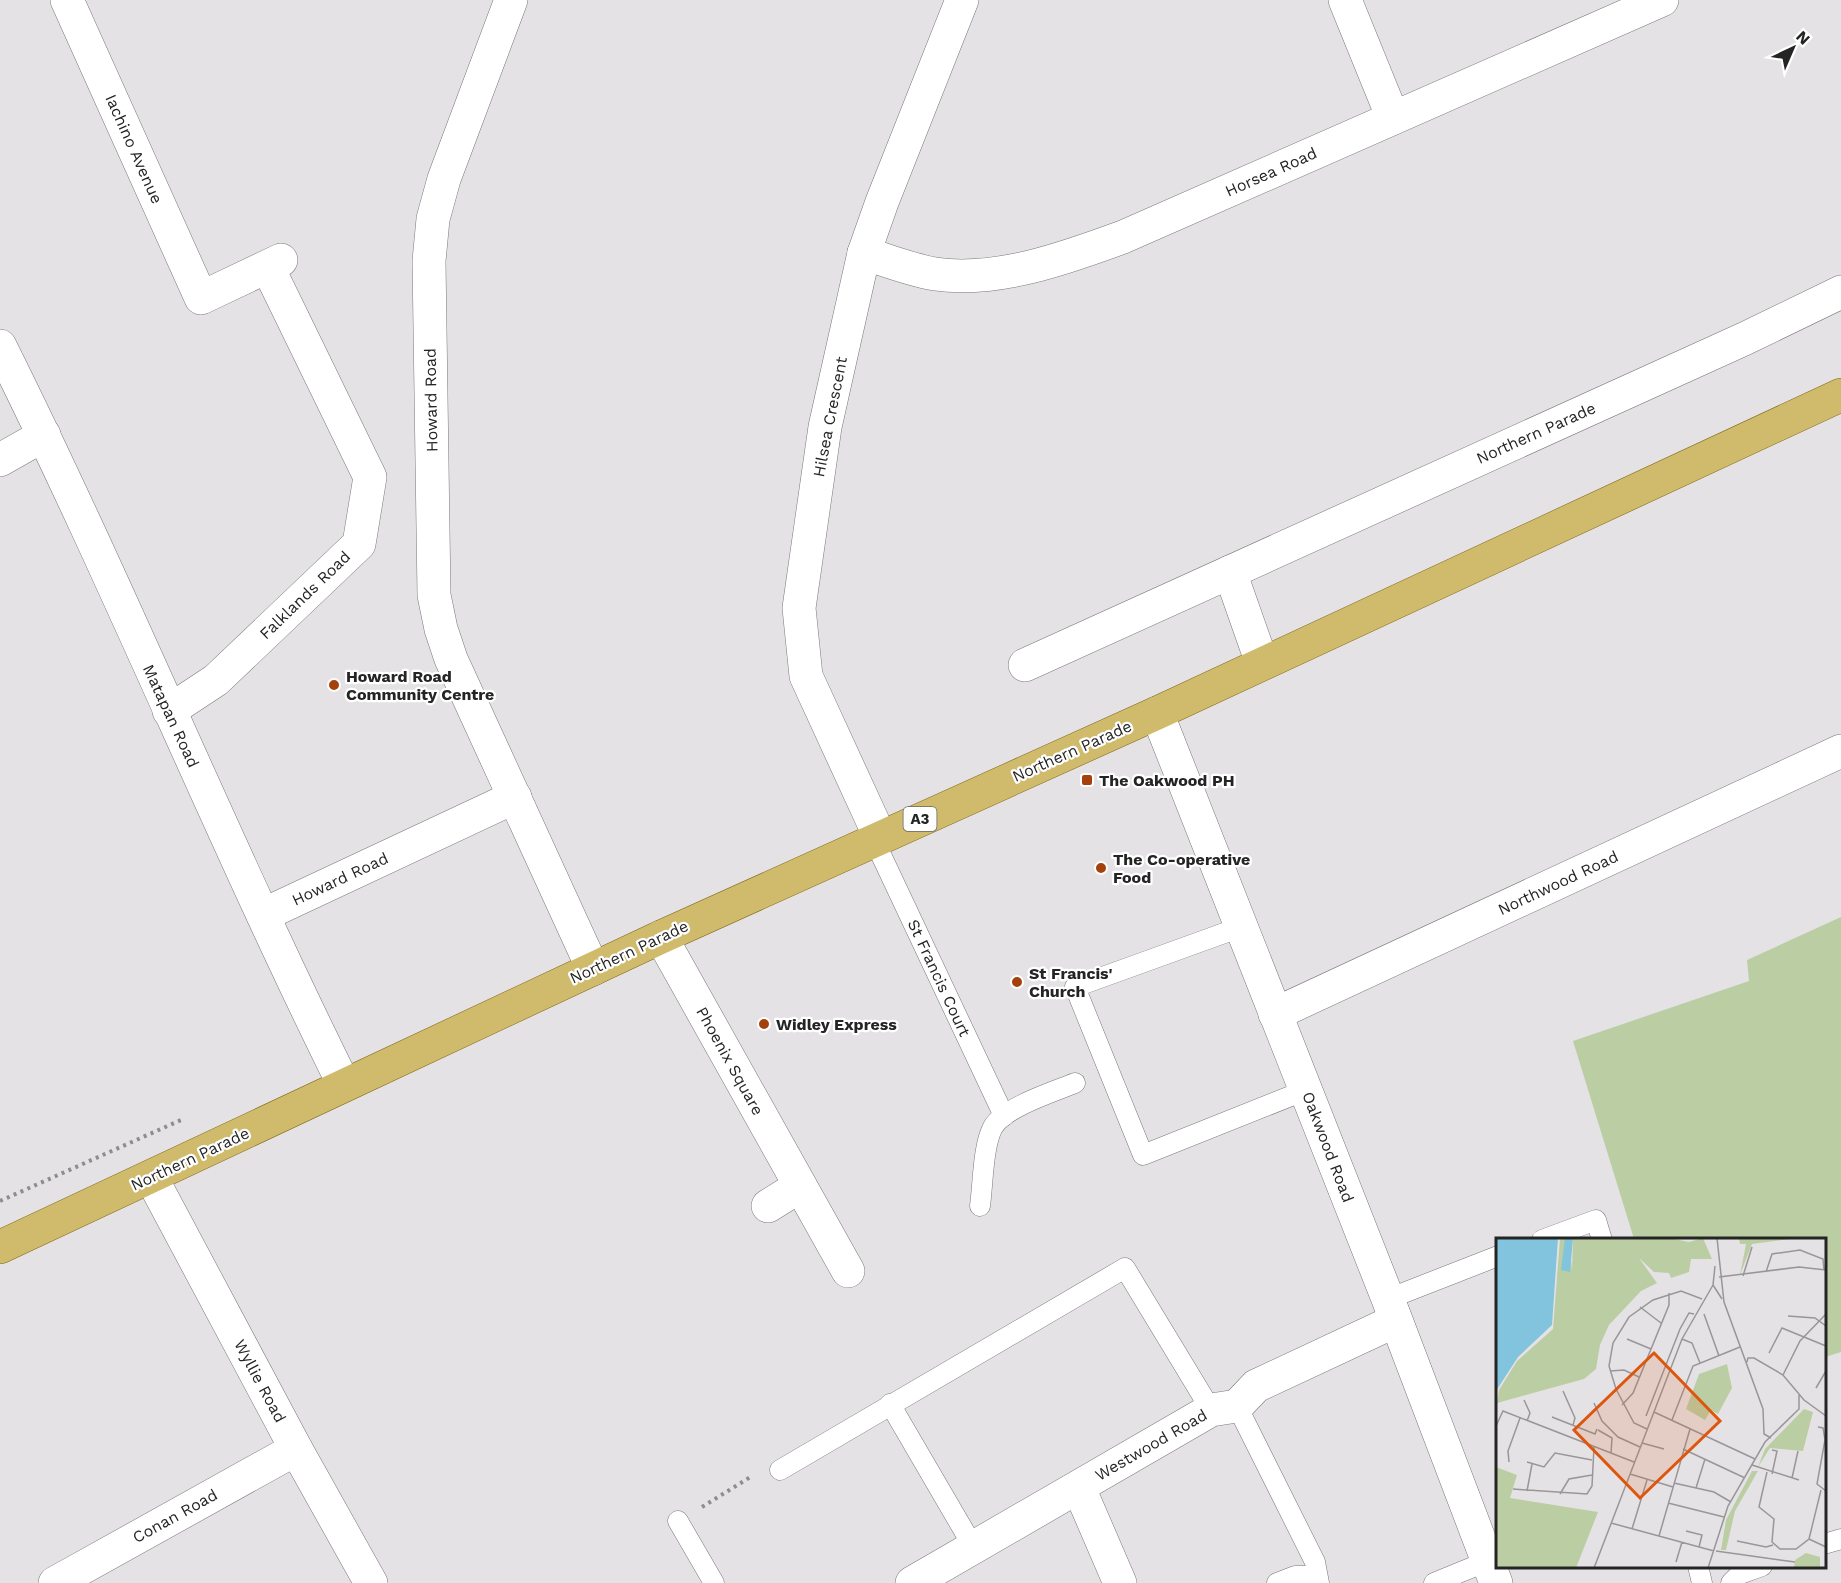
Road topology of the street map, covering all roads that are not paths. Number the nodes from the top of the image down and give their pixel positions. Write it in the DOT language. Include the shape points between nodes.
graph roads {
  1 [pos="67,0"];
  2 [pos="512,0"];
  3 [pos="962,0"];
  4 [pos="1345,0"];
  5 [pos="1662,0"];
  6 [pos="1393,118"];
  7 [pos="864,254"];
  8 [pos="278,271"];
  9 [pos="1841,292"];
  10 [pos="0,346"];
  11 [pos="1841,395"];
  12 [pos="44,435"];
  13 [pos="0,460"];
  14 [pos="1230,572"];
  15 [pos="1262,663"];
  16 [pos="1025,665"];
  17 [pos="169,711"];
  18 [pos="1157,712"];
  19 [pos="1841,751"];
  20 [pos="515,797"];
  21 [pos="877,839"];
  22 [pos="263,915"];
  23 [pos="1241,927"];
  24 [pos="661,937"];
  25 [pos="593,969"];
  26 [pos="1275,1014"];
  27 [pos="1075,1083"];
  28 [pos="344,1084"];
  29 [pos="1306,1090"];
  30 [pos="1004,1116"];
  31 [pos="151,1177"];
  32 [pos="800,1186"];
  33 [pos="768,1206"];
  34 [pos="980,1206"];
  35 [pos="1545,1238"];
  36 [pos="1602,1238"];
  37 [pos="0,1247"];
  38 [pos="1496,1257"];
  39 [pos="848,1271"];
  40 [pos="1391,1310"];
  41 [pos="890,1404"];
  42 [pos="1224,1408"];
  43 [pos="296,1449"];
  44 [pos="780,1470"];
  45 [pos="1079,1488"];
  46 [pos="678,1521"];
  47 [pos="1841,1539"];
  48 [pos="1826,1543"];
  49 [pos="974,1548"];
  50 [pos="1494,1567"];
  51 [pos="1698,1568"];
  52 [pos="1756,1568"];
  53 [pos="1317,1580"];
  54 [pos="55,1583"];
  55 [pos="371,1583"];
  56 [pos="714,1583"];
  57 [pos="912,1583"];
  58 [pos="1120,1583"];
  59 [pos="1277,1583"];
  60 [pos="1434,1583"];
  61 [pos="1702,1583"];
  62 [pos="1731,1583"];
  1 -- 8 [label="street, Iachino Avenue" via="201,298"];
  2 -- 20 [label="street, Howard Road" via="444,179 433,219 429,272 435,595 451,659"];
  3 -- 7 [label="street, Hilsea Crescent"];
  4 -- 6 [label="street"];
  5 -- 6 [label="street, Horsea Road"];
  6 -- 7 [label="street, Horsea Road" via="1123,237 1036,266 937,274"];
  7 -- 21 [label="street, Hilsea Crescent" via="825,427 799,608 806,676"];
  8 -- 17 [label="street, Falklands Road" via="370,477 359,544 216,680"];
  9 -- 14 [label="street, Northern Parade"];
  10 -- 12 [label="street, Matapan Road"];
  11 -- 15 [label="main road, Northern Parade / A3"];
  12 -- 13 [label="street"];
  12 -- 17 [label="street, Matapan Road"];
  14 -- 15 [label="street"];
  14 -- 16 [label="street, Northern Parade"];
  15 -- 18 [label="main road, Northern Parade / A3"];
  17 -- 22 [label="street, Matapan Road"];
  18 -- 21 [label="main road, Northern Parade / A3"];
  18 -- 23 [label="street, Oakwood Road"];
  19 -- 26 [label="street, Northwood Road"];
  20 -- 22 [label="street, Howard Road"];
  20 -- 25 [label="street, Howard Road"];
  21 -- 24 [label="main road, Northern Parade / A3"];
  21 -- 30 [label="lane, St Francis Court"];
  22 -- 28 [label="street, Matapan Road"];
  23 -- 26 [label="street, Oakwood Road"];
  23 -- 29 [label="lane" via="1075,987 1143,1155"];
  24 -- 25 [label="main road, Northern Parade / A3"];
  24 -- 32 [label="street, Phoenix Square"];
  25 -- 28 [label="main road, Northern Parade / A3"];
  26 -- 29 [label="street, Oakwood Road"];
  27 -- 30 [label="lane"];
  28 -- 31 [label="main road, Northern Parade / A3"];
  29 -- 40 [label="street, Oakwood Road"];
  30 -- 34 [label="lane" via="989,1137"];
  31 -- 37 [label="main road, Northern Parade / A3"];
  31 -- 43 [label="street, Wyllie Road"];
  32 -- 33 [label="street"];
  32 -- 39 [label="street, Phoenix Square"];
  35 -- 36 [label="lane" via="1596,1220"];
  38 -- 40 [label="lane"];
  40 -- 42 [label="street, Westwood Road"];
  40 -- 50 [label="street, Oakwood Road"];
  41 -- 42 [label="lane" via="1125,1268"];
  41 -- 44 [label="lane"];
  41 -- 49 [label="lane"];
  42 -- 45 [label="street, Westwood Road"];
  42 -- 53 [label="lane" via="1315,1562"];
  43 -- 54 [label="street, Conan Road"];
  43 -- 55 [label="street, Wyllie Road"];
  45 -- 49 [label="street, Westwood Road"];
  45 -- 58 [label="street"];
  46 -- 56 [label="lane"];
  47 -- 48 [label="lane"];
  49 -- 57 [label="street, Westwood Road"];
  50 -- 60 [label="lane"];
  51 -- 61 [label="lane"];
  52 -- 62 [label="lane" via="1740,1574"];
  53 -- 59 [label="lane" via="1295,1576"];
}
